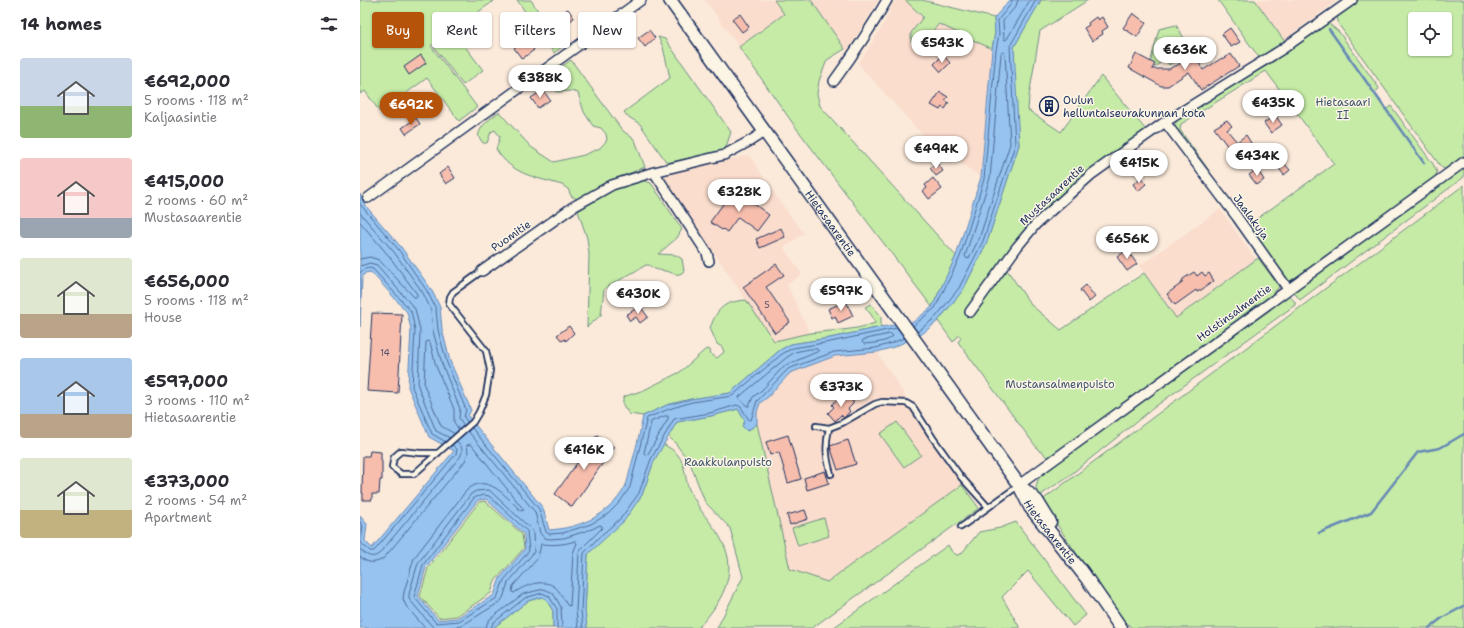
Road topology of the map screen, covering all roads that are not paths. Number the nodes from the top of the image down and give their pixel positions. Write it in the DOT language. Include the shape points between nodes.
graph roads {
  1 [pos="641,0"];
  2 [pos="670,0"];
  3 [pos="887,0"];
  4 [pos="1352,0"];
  5 [pos="834,81"];
  6 [pos="1165,122"];
  7 [pos="764,132"];
  8 [pos="1464,162"];
  9 [pos="654,172"];
  10 [pos="368,198"];
  11 [pos="709,261"];
  12 [pos="482,271"];
  13 [pos="1288,289"];
  14 [pos="970,312"];
  15 [pos="816,426"];
  16 [pos="829,428"];
  17 [pos="438,453"];
  18 [pos="831,474"];
  19 [pos="1019,485"];
  20 [pos="988,507"];
  21 [pos="961,527"];
  22 [pos="1121,628"];
  1 -- 10 [label="street"];
  2 -- 7 [label="street, Hietasaarentie"];
  3 -- 5 [label="street"];
  4 -- 6 [label="street, Mustasaarentie" via="1281,50"];
  6 -- 13 [label="street, Jaalakuja"];
  6 -- 14 [label="street, Mustasaarentie" via="1092,174 1036,224"];
  7 -- 9 [label="street, Puomitie" via="724,156"];
  7 -- 19 [label="street, Hietasaarentie"];
  8 -- 13 [label="street, Holstinsalmentie"];
  9 -- 11 [label="street" via="707,253"];
  9 -- 12 [label="street, Puomitie" via="612,185 573,207"];
  12 -- 17 [label="lane, Puomitie" via="453,292 449,304 486,351 490,370 486,394 473,422"];
  13 -- 19 [label="street, Holstinsalmentie"];
  15 -- 16 [label="lane"];
  16 -- 18 [label="lane" via="826,441"];
  16 -- 20 [label="lane" via="875,404 906,403 913,407 960,477"];
  17 -- 17 [label="lane, Puomitie" via="414,474 401,474 392,467 394,457 401,451"];
  19 -- 20 [label="lane"];
  19 -- 22 [label="street, Hietasaarentie" via="1030,507 1085,576"];
  20 -- 21 [label="lane"];
}
